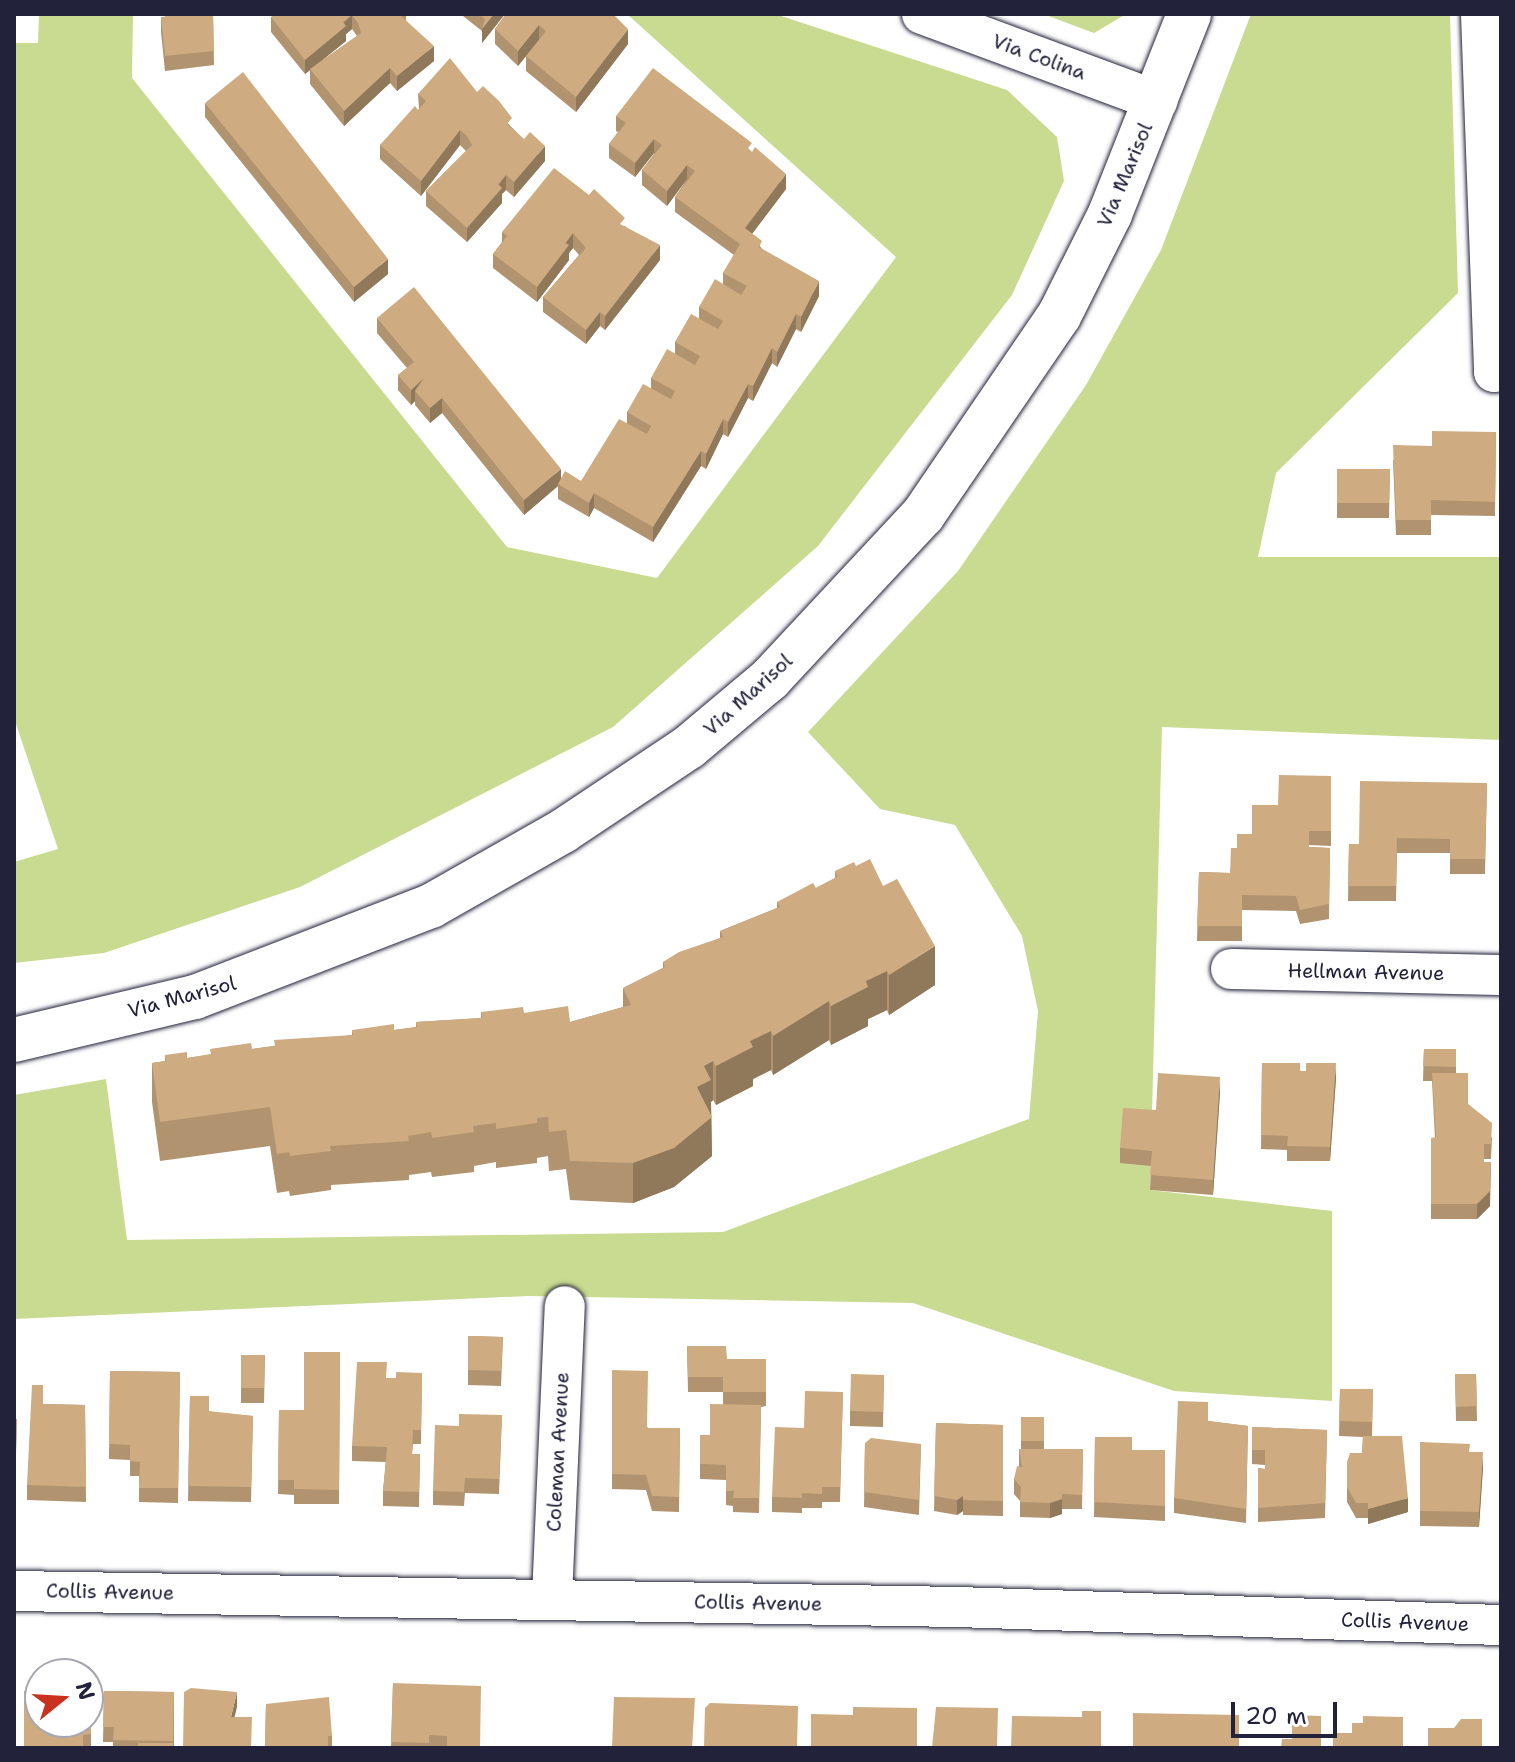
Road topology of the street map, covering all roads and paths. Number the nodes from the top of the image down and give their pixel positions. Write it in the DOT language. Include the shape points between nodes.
graph roads {
  1 [pos="922,14"];
  2 [pos="1189,14"];
  3 [pos="1481,14"];
  4 [pos="1157,101"];
  5 [pos="1498,372"];
  6 [pos="1231,969"];
  7 [pos="1501,975"];
  8 [pos="14,1040"];
  9 [pos="565,1306"];
  10 [pos="14,1591"];
  11 [pos="552,1598"];
  12 [pos="1501,1625"];
  1 -- 4 [label="street, Via Colina"];
  2 -- 4 [label="street, Via Marisol"];
  3 -- 5 [label="street"];
  4 -- 8 [label="street, Via Marisol" via="1110,214 1059,316 923,515 770,679 689,747 540,845 431,906 195,997"];
  6 -- 7 [label="street, Hellman Avenue"];
  9 -- 11 [label="street, Coleman Avenue"];
  10 -- 11 [label="street, Collis Avenue"];
  11 -- 12 [label="street, Collis Avenue"];
}
